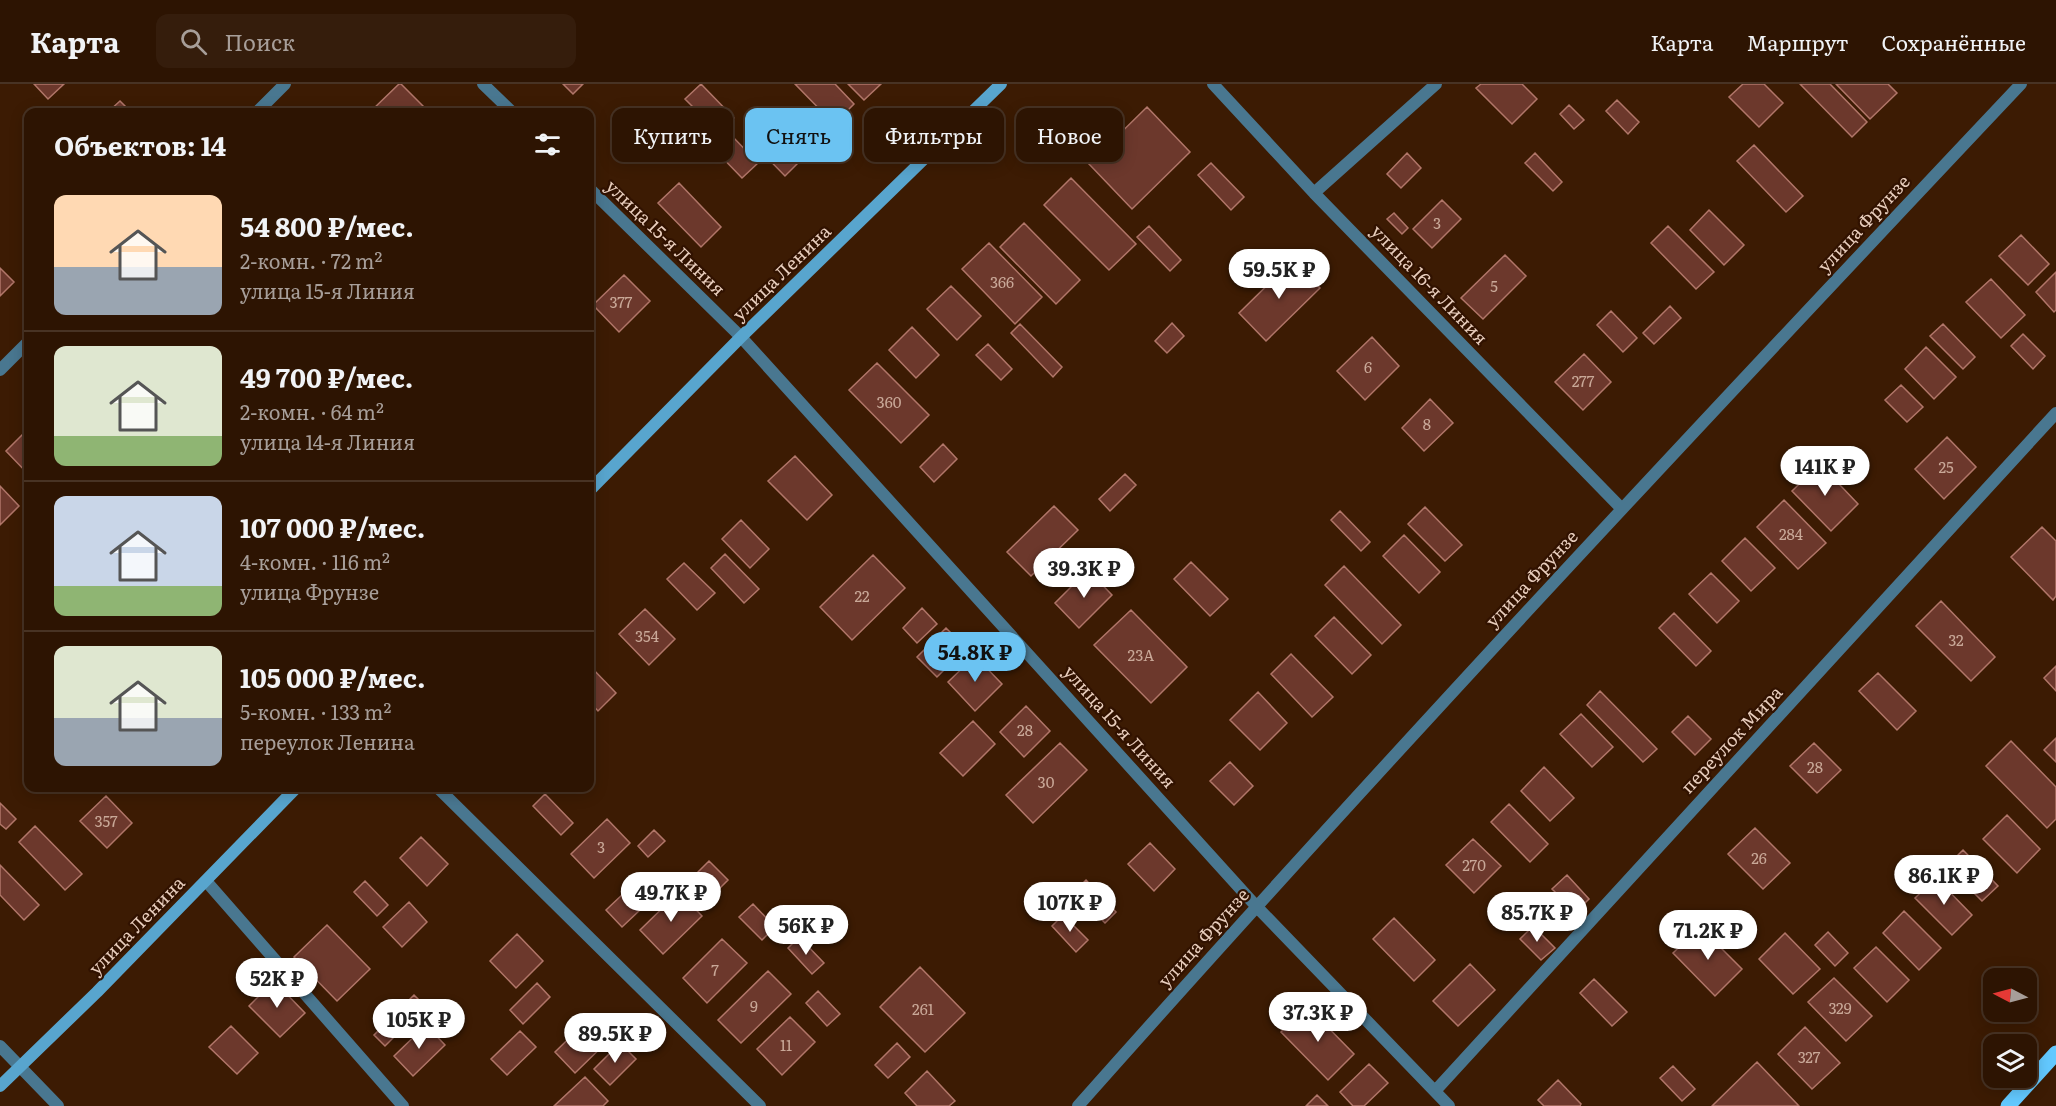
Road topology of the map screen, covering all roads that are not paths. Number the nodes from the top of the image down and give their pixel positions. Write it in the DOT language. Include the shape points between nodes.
graph roads {
  1 [pos="285,84"];
  2 [pos="483,84"];
  3 [pos="1001,84"];
  4 [pos="1213,84"];
  5 [pos="1436,84"];
  6 [pos="2021,84"];
  7 [pos="261,108"];
  8 [pos="508,108"];
  9 [pos="594,193"];
  10 [pos="1314,193"];
  11 [pos="741,338"];
  12 [pos="24,346"];
  13 [pos="0,370"];
  14 [pos="2056,413"];
  15 [pos="594,486"];
  16 [pos="1621,508"];
  17 [pos="292,792"];
  18 [pos="442,792"];
  19 [pos="206,881"];
  20 [pos="1256,906"];
  21 [pos="0,1046"];
  22 [pos="2056,1053"];
  23 [pos="20,1066"];
  24 [pos="0,1086"];
  25 [pos="1436,1090"];
  26 [pos="58,1106"];
  27 [pos="403,1106"];
  28 [pos="760,1106"];
  29 [pos="1078,1106"];
  30 [pos="1449,1106"];
  31 [pos="2008,1106"];
  1 -- 7 [label="street"];
  2 -- 8 [label="street"];
  3 -- 11 [label="main road, улица Ленина"];
  4 -- 10 [label="street, улица 16-я Линия"];
  5 -- 10 [label="street"];
  6 -- 16 [label="street, улица Фрунзе"];
  9 -- 11 [label="street, улица 15-я Линия"];
  10 -- 16 [label="street, улица 16-я Линия"];
  11 -- 15 [label="main road, улица Ленина"];
  11 -- 20 [label="street, улица 15-я Линия"];
  12 -- 13 [label="street"];
  14 -- 25 [label="street, переулок Мира"];
  16 -- 20 [label="street, улица Фрунзе"];
  17 -- 19 [label="main road, улица Ленина"];
  18 -- 28 [label="street"];
  19 -- 23 [label="main road, улица Ленина"];
  19 -- 27 [label="street"];
  20 -- 25 [label="street, улица 15-я Линия"];
  20 -- 29 [label="street, улица Фрунзе"];
  21 -- 23 [label="street"];
  22 -- 31 [label="main road"];
  23 -- 24 [label="main road, улица Ленина"];
  23 -- 26 [label="street"];
  25 -- 30 [label="street, улица 15-я Линия"];
}
